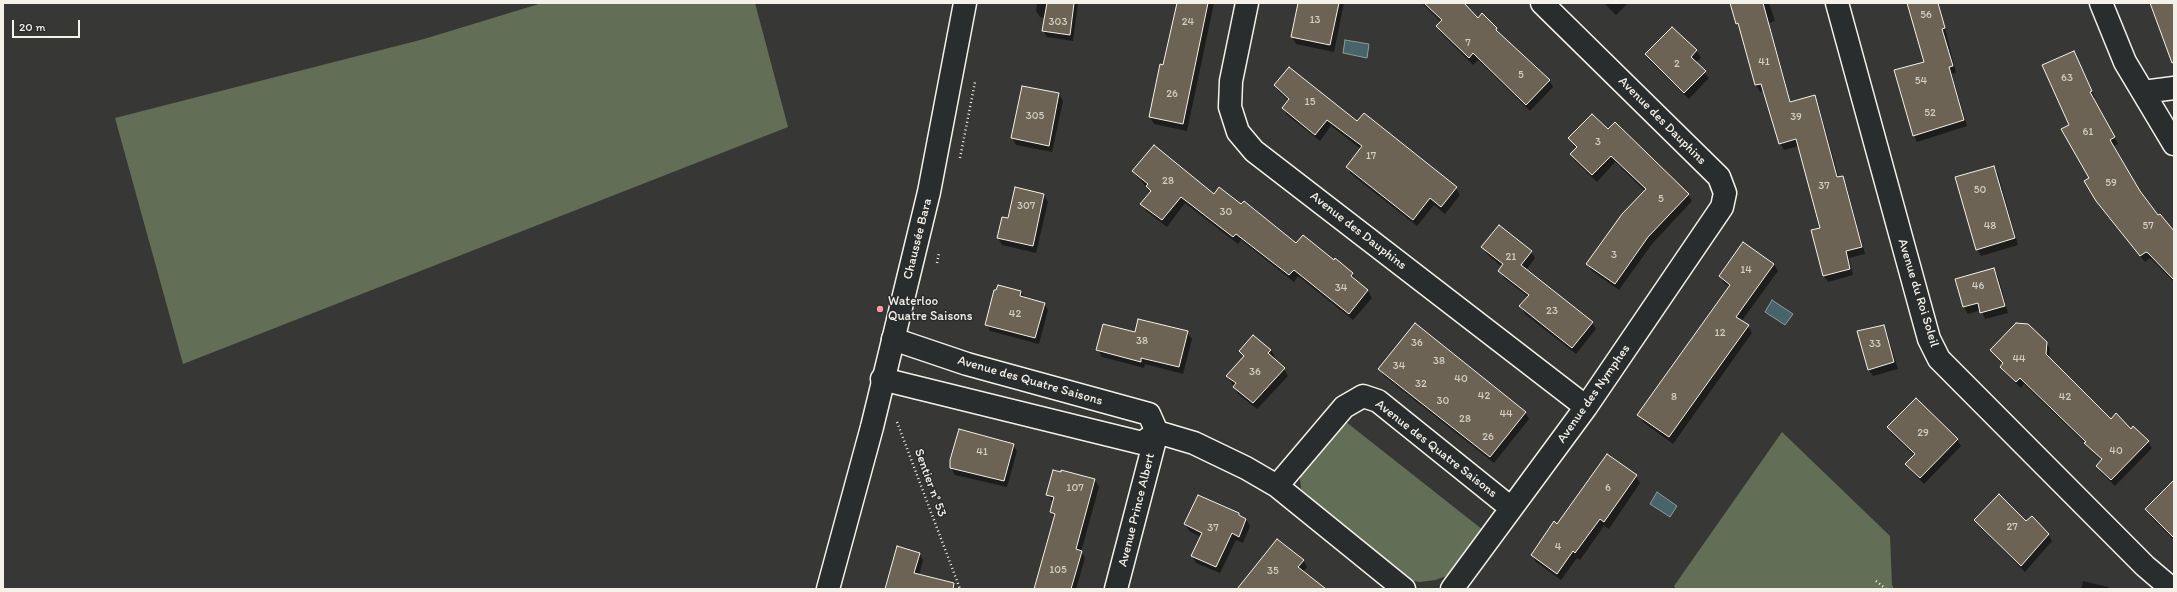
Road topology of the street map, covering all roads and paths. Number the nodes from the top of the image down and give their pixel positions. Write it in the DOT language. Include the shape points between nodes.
graph roads {
  1 [pos="965,3"];
  2 [pos="1247,3"];
  3 [pos="1542,3"];
  4 [pos="1837,3"];
  5 [pos="2101,3"];
  6 [pos="2174,88"];
  7 [pos="2143,92"];
  8 [pos="2174,144"];
  9 [pos="1725,193"];
  10 [pos="893,339"];
  11 [pos="882,378"];
  12 [pos="1586,407"];
  13 [pos="896,418"];
  14 [pos="1157,432"];
  15 [pos="1277,486"];
  16 [pos="1511,508"];
  17 [pos="1876,581"];
  18 [pos="828,589"];
  19 [pos="960,589"];
  20 [pos="1116,589"];
  21 [pos="1404,589"];
  22 [pos="1452,589"];
  23 [pos="1886,589"];
  24 [pos="2172,589"];
  1 -- 10 [label="street, Chaussée Bara" via="929,192"];
  2 -- 12 [label="street, Avenue des Dauphins" via="1231,81 1230,107 1238,132 1254,151"];
  3 -- 9 [label="street, Avenue des Dauphins" via="1719,177"];
  4 -- 24 [label="street, Avenue du Roi Soleil" via="1920,310 1929,339 1939,359 2145,566"];
  5 -- 7 [label="street" via="2125,62"];
  6 -- 7 [label="street"];
  7 -- 8 [label="street"];
  9 -- 12 [label="street, Avenue des Nymphes" via="1722,207"];
  10 -- 11 [label="street, Chaussée Bara"];
  10 -- 14 [label="street, Avenue des Quatre Saisons" via="968,364 1149,414"];
  11 -- 14 [label="street" via="1142,443"];
  11 -- 18 [label="street, Chaussée Bara" via="872,427"];
  12 -- 16 [label="street, Avenue des Nymphes"];
  13 -- 19 [label="path, Sentier n° 53"];
  14 -- 15 [label="street" via="1194,443"];
  14 -- 20 [label="street, Avenue Prince Albert"];
  15 -- 16 [label="street, Avenue des Quatre Saisons" via="1344,407 1363,396 1378,401"];
  15 -- 21 [label="street"];
  16 -- 22 [label="street, Avenue des Nymphes"];
  17 -- 23 [label="path"];
}
